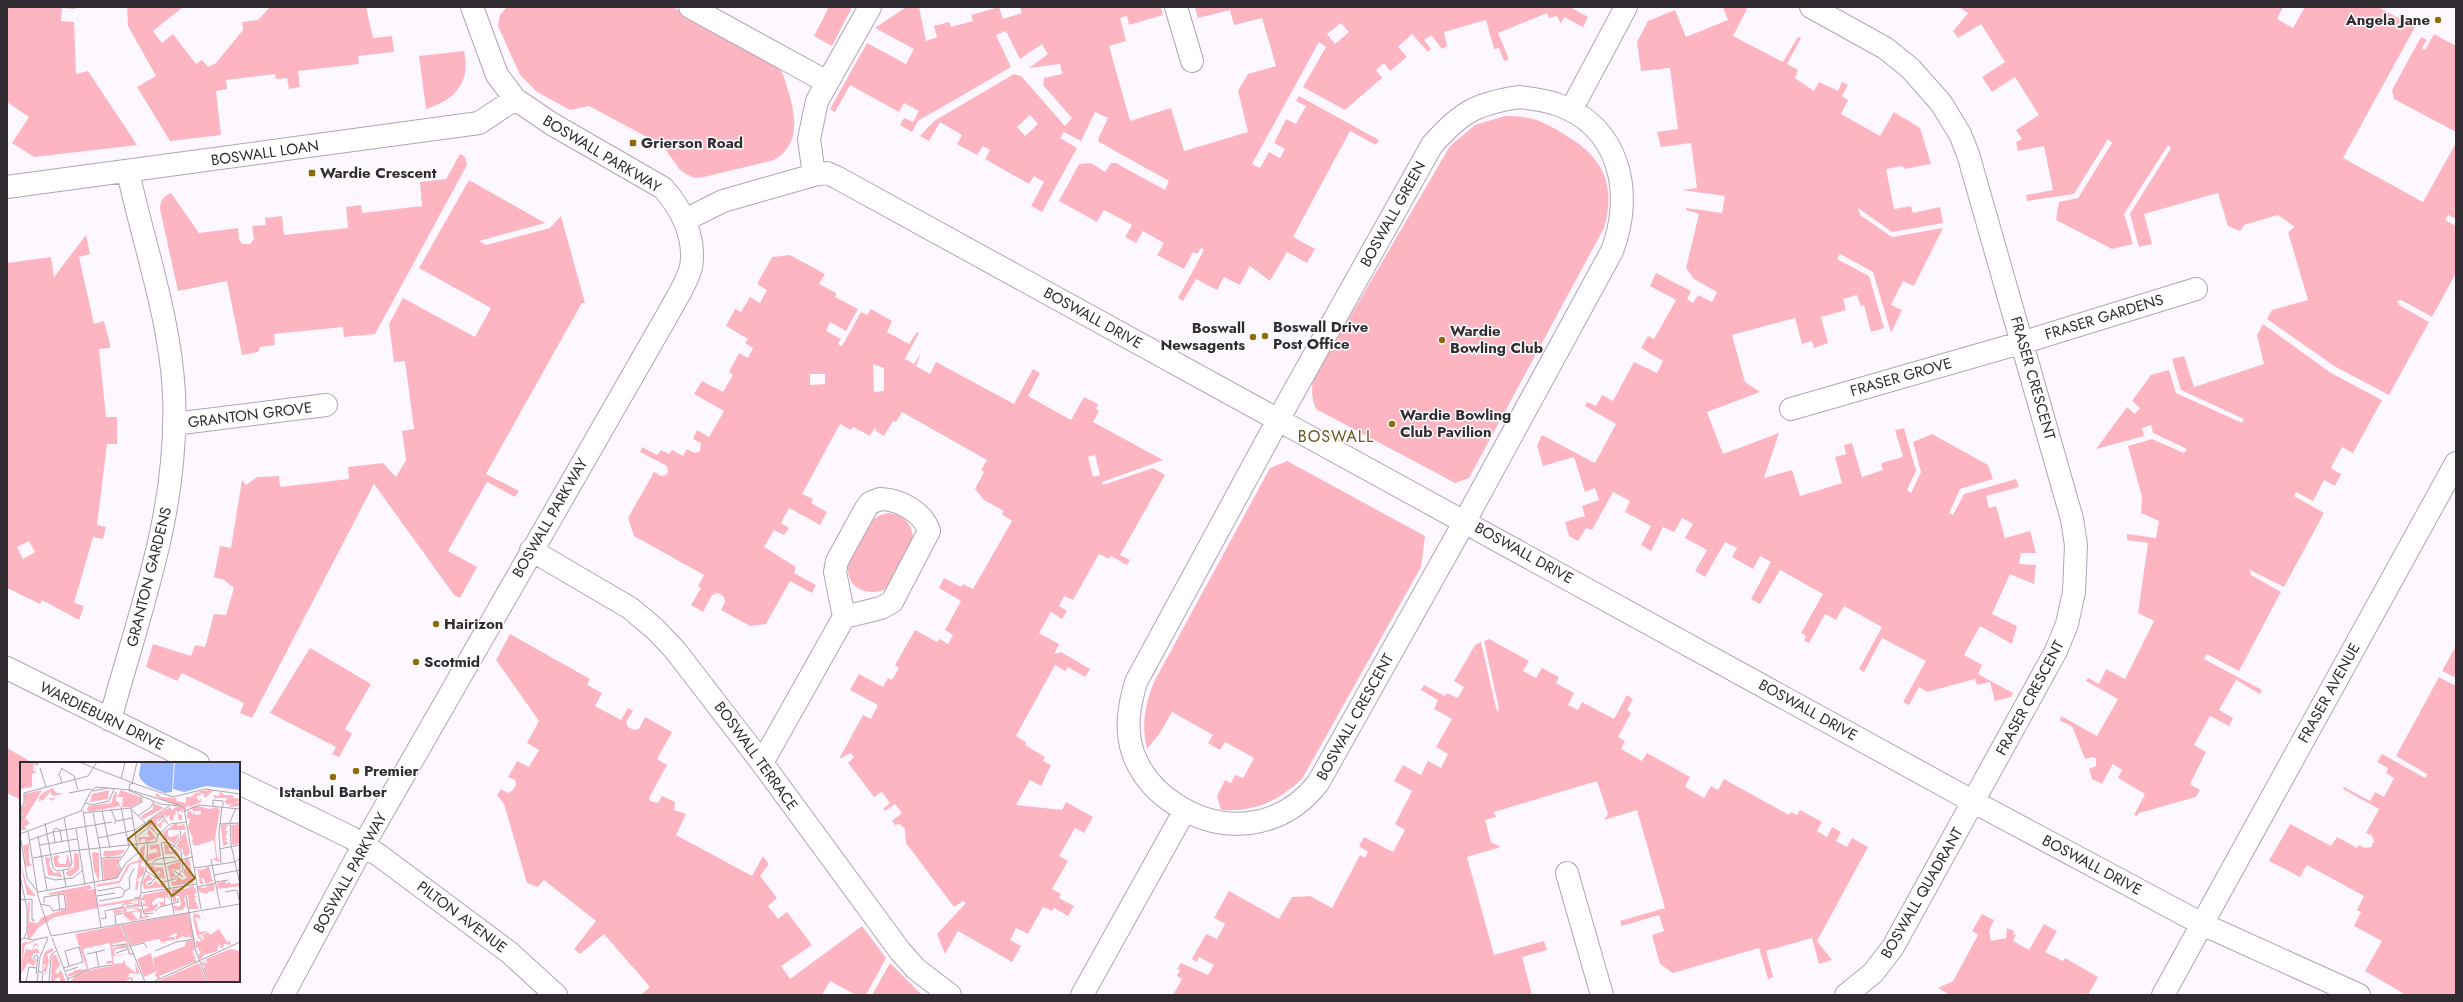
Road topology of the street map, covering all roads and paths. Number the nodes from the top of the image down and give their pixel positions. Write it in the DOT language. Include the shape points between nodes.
graph roads {
  1 [pos="472,7"];
  2 [pos="690,7"];
  3 [pos="870,7"];
  4 [pos="1176,7"];
  5 [pos="1626,7"];
  6 [pos="1811,7"];
  7 [pos="1192,61"];
  8 [pos="827,82"];
  9 [pos="516,99"];
  10 [pos="1570,110"];
  11 [pos="128,172"];
  12 [pos="814,175"];
  13 [pos="7,187"];
  14 [pos="685,220"];
  15 [pos="2196,289"];
  16 [pos="2017,343"];
  17 [pos="326,406"];
  18 [pos="1791,409"];
  19 [pos="1278,420"];
  20 [pos="174,424"];
  21 [pos="2456,463"];
  22 [pos="1465,520"];
  23 [pos="531,550"];
  24 [pos="844,617"];
  25 [pos="7,668"];
  26 [pos="110,720"];
  27 [pos="196,762"];
  28 [pos="762,763"];
  29 [pos="240,784"];
  30 [pos="1974,802"];
  31 [pos="1185,810"];
  32 [pos="364,846"];
  33 [pos="1567,873"];
  34 [pos="2202,924"];
  35 [pos="2355,993"];
  36 [pos="283,995"];
  37 [pos="556,995"];
  38 [pos="950,995"];
  39 [pos="1082,995"];
  40 [pos="1602,995"];
  41 [pos="1846,995"];
  42 [pos="2163,995"];
  1 -- 9 [label="street" via="497,75"];
  2 -- 8 [label="street"];
  3 -- 8 [label="street"];
  4 -- 7 [label="street"];
  5 -- 10 [label="street"];
  6 -- 16 [label="street, FRASER CRESCENT" via="1901,60 1921,78 1941,103 1960,134 1968,154"];
  8 -- 12 [label="street" via="812,116 809,139"];
  9 -- 11 [label="street, BOSWALL LOAN" via="479,123"];
  9 -- 14 [label="street, BOSWALL PARKWAY" via="552,124 664,188"];
  10 -- 19 [label="street, BOSWALL GREEN" via="1520,96 1472,108 1446,129 1432,145"];
  10 -- 22 [label="street, BOSWALL GREEN" via="1596,130 1616,163 1623,195 1619,232 1612,251"];
  11 -- 13 [label="street, BOSWALL LOAN"];
  11 -- 20 [label="street, GRANTON GARDENS" via="166,332 174,393"];
  12 -- 14 [label="street, BOSWALL DRIVE" via="723,201"];
  12 -- 19 [label="street, BOSWALL DRIVE" via="827,173 836,177"];
  14 -- 23 [label="street, BOSWALL PARKWAY" via="691,243 690,267 681,290"];
  15 -- 16 [label="street, FRASER GARDENS"];
  16 -- 18 [label="street, FRASER GROVE"];
  16 -- 30 [label="street, FRASER CRESCENT" via="2072,519 2076,545 2074,592 2056,651"];
  17 -- 20 [label="street, GRANTON GROVE"];
  19 -- 22 [label="street, BOSWALL DRIVE"];
  19 -- 31 [label="street, BOSWALL CRESCENT" via="1144,666 1132,696 1128,724 1139,766 1159,792"];
  20 -- 26 [label="street, GRANTON GARDENS" via="171,484 160,543"];
  21 -- 34 [label="street, FRASER AVENUE"];
  22 -- 30 [label="street, BOSWALL DRIVE"];
  22 -- 31 [label="street, BOSWALL CRESCENT" via="1312,792 1290,810 1255,823 1226,824"];
  23 -- 28 [label="street, BOSWALL TERRACE" via="630,608 655,629 695,674"];
  23 -- 32 [label="street, BOSWALL PARKWAY"];
  24 -- 24 [label="street" via="835,572 836,561 870,503 880,499 891,499 926,521 929,531 926,540 892,602 882,608"];
  24 -- 28 [label="street"];
  25 -- 26 [label="street, WARDIEBURN DRIVE"];
  26 -- 27 [label="street, WARDIEBURN DRIVE"];
  28 -- 38 [label="street, BOSWALL TERRACE" via="900,951 916,969"];
  29 -- 32 [label="street"];
  30 -- 34 [label="street, BOSWALL DRIVE"];
  30 -- 41 [label="street, BOSWALL QUADRANT" via="1890,951 1872,973"];
  31 -- 39 [label="street"];
  32 -- 36 [label="street, BOSWALL PARKWAY"];
  32 -- 37 [label="street, PILTON AVENUE" via="510,953"];
  33 -- 40 [label="street"];
  34 -- 35 [label="street, BOSWALL DRIVE"];
  34 -- 42 [label="street, FRASER AVENUE"];
}
